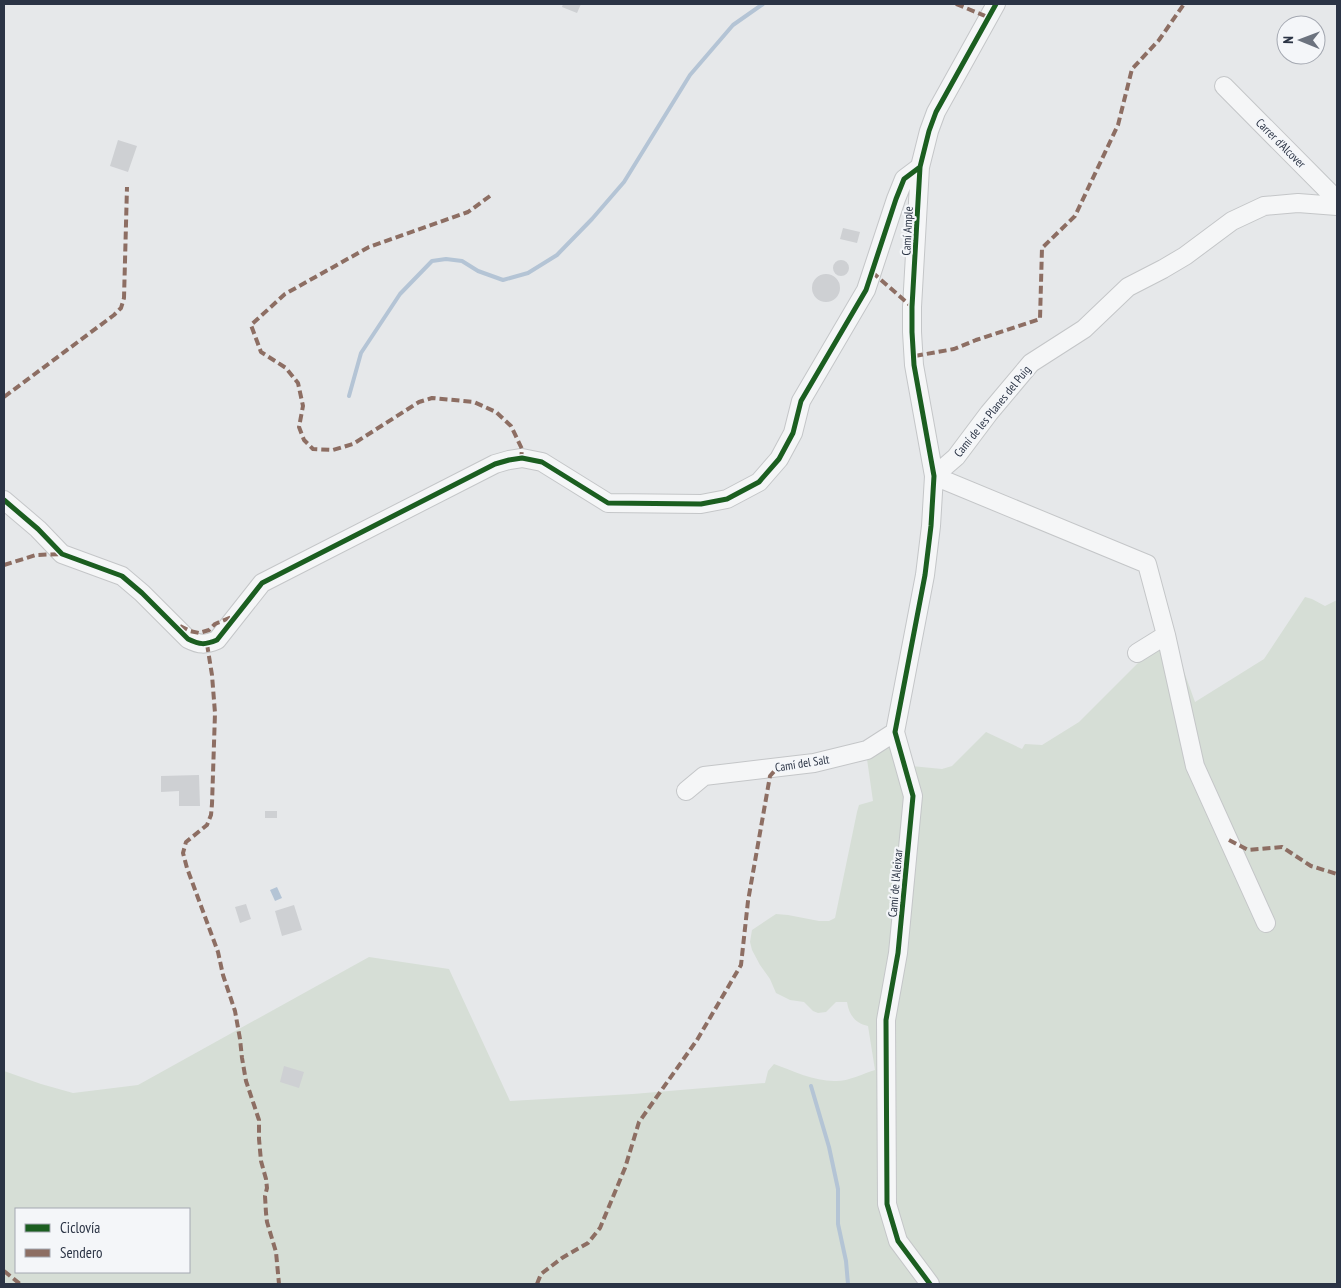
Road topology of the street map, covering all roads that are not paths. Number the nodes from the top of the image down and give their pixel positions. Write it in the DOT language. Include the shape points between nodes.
graph roads {
  1 [pos="996,4"];
  2 [pos="1224,86"];
  3 [pos="920,166"];
  4 [pos="1337,200"];
  5 [pos="1337,206"];
  6 [pos="934,476"];
  7 [pos="4,500"];
  8 [pos="1166,635"];
  9 [pos="1137,653"];
  10 [pos="895,732"];
  11 [pos="685,784"];
  12 [pos="1266,923"];
  13 [pos="930,1284"];
  1 -- 3 [label="street, Camí Ample" via="936,112"];
  2 -- 4 [label="street, Carrer d'Alcover"];
  3 -- 6 [label="street, Camí Ample" via="912,332 914,365"];
  3 -- 7 [label="street" via="904,179 866,290 801,402 792,433 779,459 759,482 727,499 701,504 608,502 542,462 522,458 509,460 495,464 262,583 218,640 208,644 188,639 122,576 62,554"];
  5 -- 6 [label="street, Camí de les Planes del Puig" via="1298,203 1264,206 1232,221 1185,256 1128,287 1084,329 1031,363 956,457"];
  6 -- 8 [label="street" via="1147,564"];
  6 -- 10 [label="street, Camí de l'Aleixar" via="932,526 925,575"];
  8 -- 9 [label="street"];
  8 -- 12 [label="street" via="1195,766"];
  10 -- 11 [label="street, Camí del Salt" via="867,750 814,763 704,776"];
  10 -- 13 [label="street, Camí de l'Aleixar" via="913,796 898,953 886,1020 887,1204 898,1241"];
}
